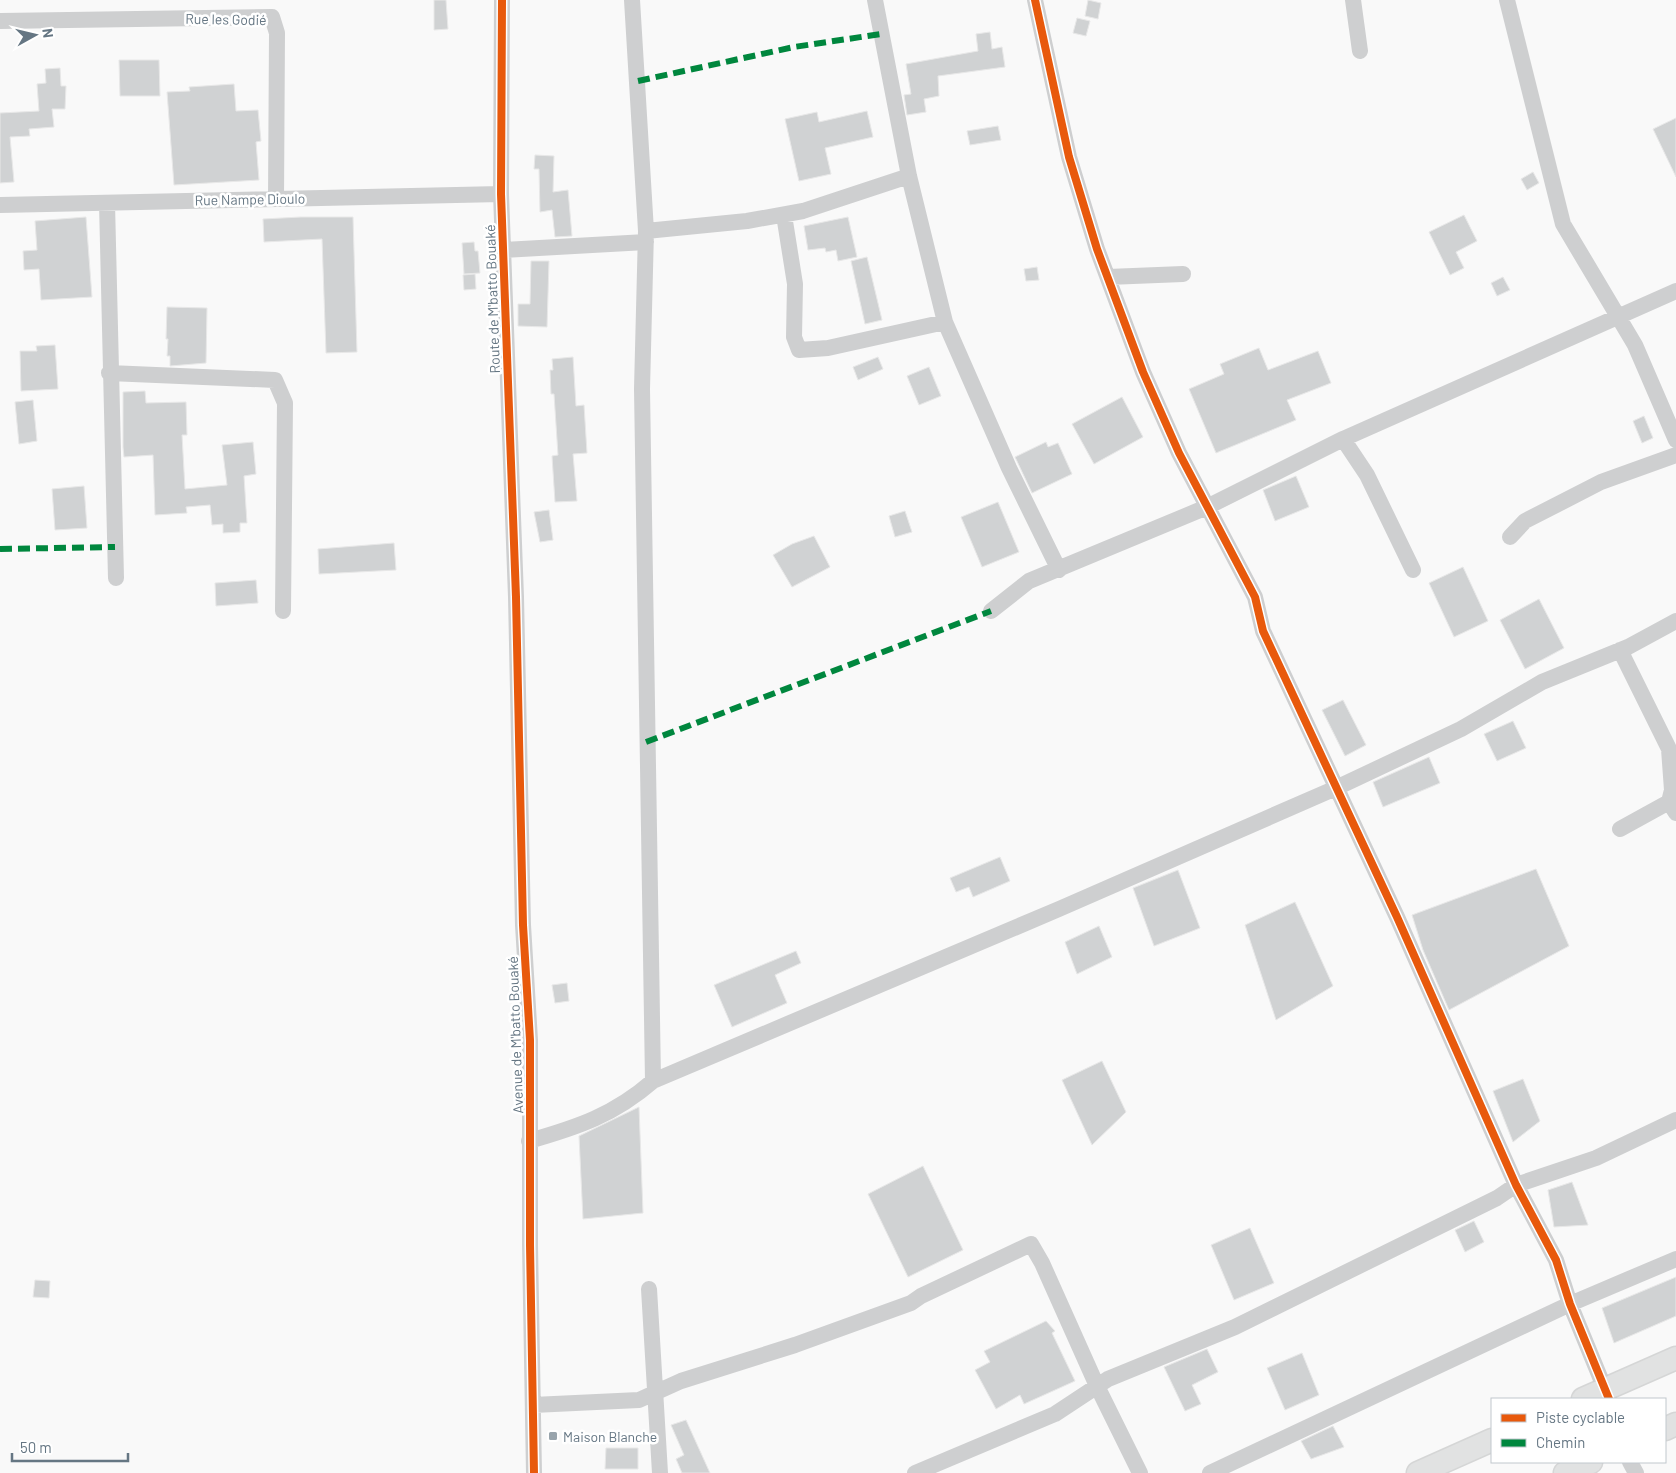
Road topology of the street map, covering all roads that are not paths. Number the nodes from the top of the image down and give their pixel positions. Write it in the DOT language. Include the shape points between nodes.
graph roads {
  1 [pos="502,0"];
  2 [pos="632,0"];
  3 [pos="875,0"];
  4 [pos="1035,0"];
  5 [pos="1353,0"];
  6 [pos="1507,0"];
  7 [pos="0,21"];
  8 [pos="1360,51"];
  9 [pos="909,176"];
  10 [pos="501,194"];
  11 [pos="276,199"];
  12 [pos="107,202"];
  13 [pos="0,205"];
  14 [pos="784,215"];
  15 [pos="646,236"];
  16 [pos="503,250"];
  17 [pos="1183,274"];
  18 [pos="1108,277"];
  19 [pos="1676,290"];
  20 [pos="1619,318"];
  21 [pos="946,322"];
  22 [pos="109,373"];
  23 [pos="1343,439"];
  24 [pos="1676,440"];
  25 [pos="1676,455"];
  26 [pos="1207,507"];
  27 [pos="1510,537"];
  28 [pos="1059,570"];
  29 [pos="1413,570"];
  30 [pos="116,578"];
  31 [pos="516,597"];
  32 [pos="991,611"];
  33 [pos="284,612"];
  34 [pos="1676,621"];
  35 [pos="1620,650"];
  36 [pos="1336,788"];
  37 [pos="1672,807"];
  38 [pos="1620,829"];
  39 [pos="653,1081"];
  40 [pos="1676,1120"];
  41 [pos="529,1141"];
  42 [pos="1516,1185"];
  43 [pos="1676,1259"];
  44 [pos="649,1290"];
  45 [pos="1570,1304"];
  46 [pos="1676,1358"];
  47 [pos="1097,1386"];
  48 [pos="656,1393"];
  49 [pos="1608,1394"];
  50 [pos="1588,1398"];
  51 [pos="533,1405"];
  52 [pos="1491,1440"];
  53 [pos="1589,1463"];
  54 [pos="534,1473"];
  55 [pos="660,1473"];
  56 [pos="916,1473"];
  57 [pos="1140,1473"];
  58 [pos="1210,1473"];
  59 [pos="1418,1473"];
  60 [pos="1565,1473"];
  1 -- 10 [label="street, Route de M'batto Bouaké"];
  2 -- 15 [label="street"];
  3 -- 9 [label="street"];
  4 -- 18 [label="street" via="1069,157"];
  5 -- 8 [label="street"];
  6 -- 20 [label="street" via="1563,224"];
  7 -- 11 [label="street, Rue les Godié" via="272,17 277,32"];
  9 -- 14 [label="street" via="804,212"];
  9 -- 21 [label="street"];
  10 -- 11 [label="street, Rue Nampe Dioulo"];
  10 -- 16 [label="street, Route de M'batto Bouaké"];
  11 -- 12 [label="street, Rue Nampe Dioulo"];
  12 -- 13 [label="street, Rue Nampe Dioulo"];
  12 -- 22 [label="street"];
  14 -- 15 [label="street"];
  14 -- 21 [label="street" via="795,284 794,337 799,350 828,348"];
  15 -- 16 [label="street"];
  15 -- 39 [label="street" via="642,389"];
  16 -- 31 [label="street, Route de M'batto Bouaké"];
  17 -- 18 [label="street"];
  18 -- 26 [label="street" via="1142,372"];
  19 -- 20 [label="street"];
  20 -- 23 [label="street"];
  20 -- 24 [label="street" via="1635,345"];
  21 -- 28 [label="street" via="1009,468"];
  22 -- 30 [label="street"];
  22 -- 33 [label="street" via="275,380 285,403"];
  23 -- 26 [label="street"];
  23 -- 29 [label="street" via="1367,475"];
  25 -- 27 [label="street" via="1601,482 1524,521"];
  26 -- 28 [label="street"];
  26 -- 36 [label="street" via="1255,597 1263,631"];
  28 -- 32 [label="street" via="1028,581"];
  31 -- 41 [label="street, Avenue de M'batto Bouaké" via="523,925 530,1040"];
  34 -- 35 [label="street"];
  35 -- 36 [label="street" via="1542,682 1461,729"];
  35 -- 37 [label="street" via="1669,749"];
  36 -- 39 [label="street"];
  36 -- 42 [label="street"];
  37 -- 38 [label="street"];
  39 -- 41 [label="street" via="631,1099 580,1127"];
  40 -- 42 [label="street" via="1596,1158"];
  41 -- 51 [label="street, Avenue de M'batto Bouaké"];
  42 -- 45 [label="street" via="1556,1260"];
  42 -- 47 [label="street" via="1497,1198 1235,1327"];
  43 -- 45 [label="street"];
  44 -- 48 [label="street"];
  45 -- 49 [label="street"];
  45 -- 58 [label="street"];
  46 -- 49 [label="highway"];
  47 -- 48 [label="street" via="1031,1244 912,1303 681,1381"];
  47 -- 56 [label="street" via="1055,1414"];
  47 -- 57 [label="street"];
  48 -- 51 [label="street" via="639,1400"];
  48 -- 55 [label="street"];
  49 -- 50 [label="highway"];
  51 -- 54 [label="street, Avenue de M'batto Bouaké"];
  52 -- 59 [label="highway"];
  53 -- 60 [label="highway"];
}
